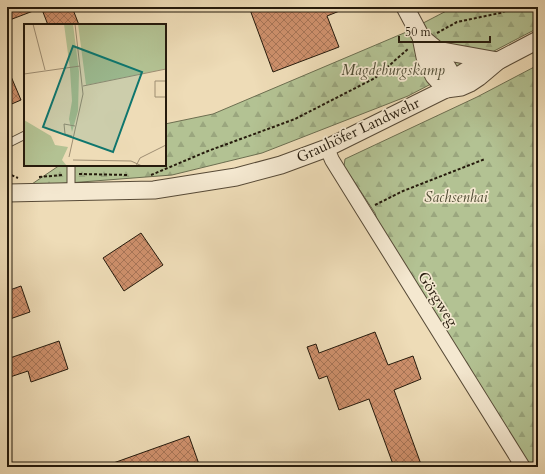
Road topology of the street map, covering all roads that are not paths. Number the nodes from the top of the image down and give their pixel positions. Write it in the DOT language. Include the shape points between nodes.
graph roads {
  1 [pos="405,7"];
  2 [pos="432,40"];
  3 [pos="538,40"];
  4 [pos="498,61"];
  5 [pos="446,89"];
  6 [pos="24,136"];
  7 [pos="7,144"];
  8 [pos="327,148"];
  9 [pos="71,166"];
  10 [pos="7,190"];
  11 [pos="71,192"];
  12 [pos="523,467"];
  1 -- 2 [label="street"];
  2 -- 4 [label="street"];
  2 -- 5 [label="street" via="425,57 434,76"];
  3 -- 4 [label="street, Grauhöfer Landwehr"];
  4 -- 5 [label="street, Grauhöfer Landwehr" via="470,83"];
  5 -- 8 [label="street, Grauhöfer Landwehr"];
  6 -- 7 [label="lane"];
  8 -- 11 [label="street, Grauhöfer Landwehr" via="281,165 236,177 154,190"];
  8 -- 12 [label="street, Görgweg" via="332,160"];
  9 -- 11 [label="lane"];
  10 -- 11 [label="street, Grauhöfer Landwehr"];
}
